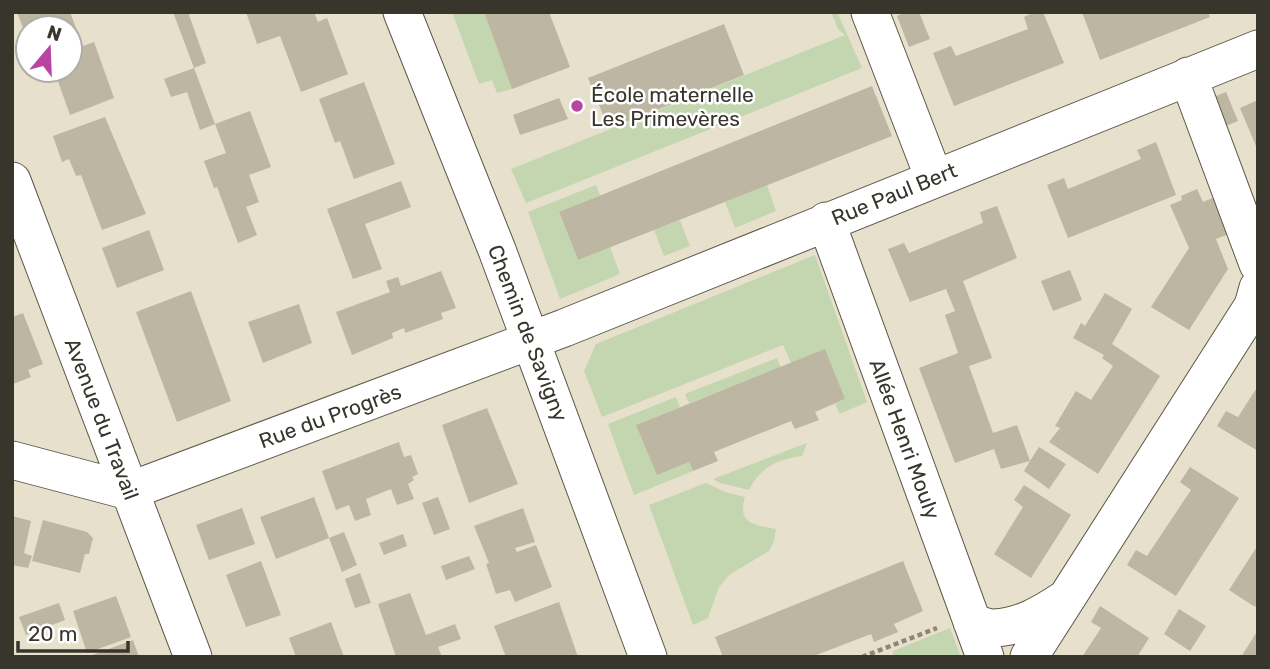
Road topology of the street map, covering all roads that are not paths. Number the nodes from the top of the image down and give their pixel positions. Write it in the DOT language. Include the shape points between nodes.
graph roads {
  1 [pos="401,12"];
  2 [pos="870,12"];
  3 [pos="1258,49"];
  4 [pos="1188,76"];
  5 [pos="934,178"];
  6 [pos="12,181"];
  7 [pos="826,221"];
  8 [pos="1258,264"];
  9 [pos="1256,299"];
  10 [pos="531,340"];
  11 [pos="12,460"];
  12 [pos="129,491"];
  13 [pos="1067,598"];
  14 [pos="971,619"];
  15 [pos="193,657"];
  16 [pos="648,657"];
  17 [pos="985,657"];
  18 [pos="1029,657"];
  1 -- 10 [label="street, Chemin de Savigny"];
  2 -- 5 [label="street"];
  3 -- 4 [label="street, Rue Paul Bert"];
  4 -- 5 [label="street, Rue Paul Bert"];
  4 -- 8 [label="street"];
  5 -- 7 [label="street, Rue Paul Bert"];
  6 -- 12 [label="street, Avenue du Travail"];
  7 -- 10 [label="street, Rue Paul Bert"];
  7 -- 14 [label="street, Allée Henri Mouly"];
  9 -- 13 [label="street"];
  10 -- 12 [label="street, Rue du Progrès"];
  10 -- 16 [label="street, Chemin de Savigny"];
  11 -- 12 [label="street"];
  12 -- 15 [label="street, Avenue du Travail"];
  13 -- 14 [label="street" via="1018,623 991,628"];
  13 -- 18 [label="street"];
  14 -- 17 [label="street, Allée Henri Mouly"];
}
